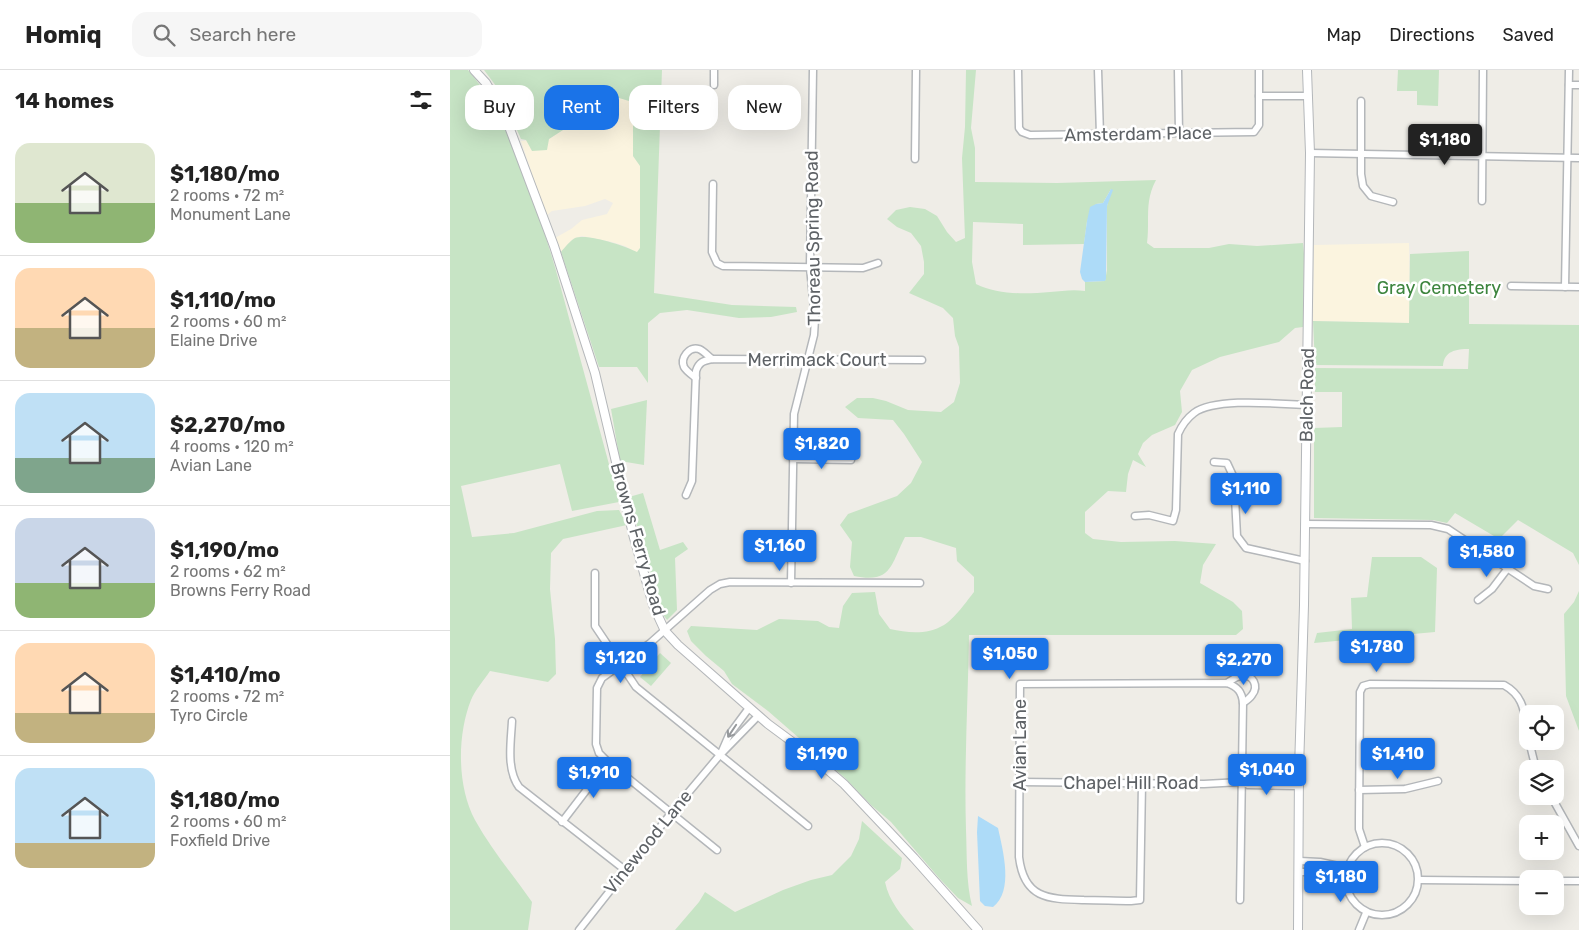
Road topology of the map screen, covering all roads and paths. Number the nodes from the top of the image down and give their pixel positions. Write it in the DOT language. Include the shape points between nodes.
graph roads {
  1 [pos="474,70"];
  2 [pos="714,70"];
  3 [pos="813,70"];
  4 [pos="916,70"];
  5 [pos="1018,70"];
  6 [pos="1098,70"];
  7 [pos="1178,70"];
  8 [pos="1259,70"];
  9 [pos="1308,70"];
  10 [pos="1483,70"];
  11 [pos="1569,70"];
  12 [pos="714,85"];
  13 [pos="1568,85"];
  14 [pos="1579,86"];
  15 [pos="1259,96"];
  16 [pos="1308,96"];
  17 [pos="1361,101"];
  18 [pos="1179,133"];
  19 [pos="1100,135"];
  20 [pos="1310,153"];
  21 [pos="1362,154"];
  22 [pos="1483,156"];
  23 [pos="1568,158"];
  24 [pos="1579,158"];
  25 [pos="915,159"];
  26 [pos="713,184"];
  27 [pos="1482,201"];
  28 [pos="1393,202"];
  29 [pos="878,263"];
  30 [pos="810,267"];
  31 [pos="1511,286"];
  32 [pos="1565,287"];
  33 [pos="1579,287"];
  34 [pos="712,359"];
  35 [pos="808,360"];
  36 [pos="922,360"];
  37 [pos="696,378"];
  38 [pos="1307,405"];
  39 [pos="793,459"];
  40 [pos="852,460"];
  41 [pos="1214,462"];
  42 [pos="686,495"];
  43 [pos="1135,516"];
  44 [pos="1305,524"];
  45 [pos="1305,561"];
  46 [pos="1508,568"];
  47 [pos="595,573"];
  48 [pos="790,582"];
  49 [pos="920,583"];
  50 [pos="1548,590"];
  51 [pos="1478,600"];
  52 [pos="665,631"];
  53 [pos="620,664"];
  54 [pos="1227,683"];
  55 [pos="1243,704"];
  56 [pos="1522,705"];
  57 [pos="749,708"];
  58 [pos="758,716"];
  59 [pos="512,721"];
  60 [pos="719,756"];
  61 [pos="608,762"];
  62 [pos="1438,781"];
  63 [pos="1020,782"];
  64 [pos="1241,782"];
  65 [pos="1299,782"];
  66 [pos="1142,783"];
  67 [pos="1359,790"];
  68 [pos="1556,805"];
  69 [pos="672,812"];
  70 [pos="562,822"];
  71 [pos="808,826"];
  72 [pos="1579,846"];
  73 [pos="1365,847"];
  74 [pos="717,850"];
  75 [pos="1299,861"];
  76 [pos="1347,868"];
  77 [pos="625,870"];
  78 [pos="1299,872"];
  79 [pos="1345,877"];
  80 [pos="1420,880"];
  81 [pos="1519,881"];
  82 [pos="1564,881"];
  83 [pos="1579,881"];
  84 [pos="1240,900"];
  85 [pos="1366,912"];
  86 [pos="579,930"];
  87 [pos="976,930"];
  88 [pos="1298,930"];
  89 [pos="1359,930"];
  1 -- 52 [label="street, Browns Ferry Road" via="486,83 505,116 568,286 595,373 634,538 653,605"];
  2 -- 12 [label="street"];
  3 -- 30 [label="street, Thoreau Spring Road"];
  4 -- 25 [label="street"];
  5 -- 19 [label="street, Amsterdam Place" via="1022,132 1030,135"];
  6 -- 19 [label="street"];
  7 -- 18 [label="street"];
  8 -- 15 [label="street, Amsterdam Place"];
  9 -- 16 [label="street, Balch Road"];
  10 -- 22 [label="street"];
  11 -- 13 [label="street"];
  13 -- 14 [label="street"];
  13 -- 23 [label="street"];
  15 -- 16 [label="street"];
  15 -- 18 [label="street, Amsterdam Place" via="1260,125 1257,131"];
  16 -- 20 [label="street, Balch Road"];
  17 -- 21 [label="street"];
  18 -- 19 [label="street, Amsterdam Place"];
  20 -- 21 [label="street"];
  20 -- 38 [label="street, Balch Road"];
  21 -- 22 [label="street"];
  21 -- 28 [label="street" via="1363,186 1371,196"];
  22 -- 23 [label="street"];
  22 -- 27 [label="street"];
  23 -- 24 [label="street"];
  23 -- 32 [label="street"];
  26 -- 30 [label="street" via="712,252 717,263 732,267"];
  29 -- 30 [label="street" via="863,268"];
  30 -- 35 [label="street, Thoreau Spring Road" via="816,319"];
  31 -- 32 [label="street"];
  32 -- 33 [label="street"];
  34 -- 35 [label="street, Merrimack Court"];
  34 -- 37 [label="street" via="698,365"];
  34 -- 37 [label="street, Merrimack Court" via="700,349 686,354 684,367"];
  35 -- 36 [label="street, Merrimack Court"];
  35 -- 39 [label="street, Thoreau Spring Road" via="794,408"];
  37 -- 42 [label="street" via="692,481"];
  38 -- 43 [label="street" via="1222,404 1195,412 1183,423 1178,434 1173,521 1149,515"];
  38 -- 44 [label="street, Balch Road"];
  39 -- 40 [label="street"];
  39 -- 48 [label="street, Thoreau Spring Road"];
  41 -- 45 [label="street" via="1227,463 1234,478 1236,529 1242,545"];
  44 -- 45 [label="street, Balch Road"];
  44 -- 46 [label="street" via="1432,525 1448,529"];
  45 -- 65 [label="street, Balch Road"];
  46 -- 50 [label="street" via="1534,586"];
  46 -- 51 [label="street" via="1492,589"];
  47 -- 53 [label="street" via="595,626"];
  48 -- 49 [label="street"];
  48 -- 52 [label="street" via="720,584"];
  52 -- 53 [label="street"];
  52 -- 57 [label="street, Browns Ferry Road"];
  53 -- 60 [label="street" via="636,687"];
  53 -- 61 [label="street" via="602,678 597,688 596,744"];
  54 -- 55 [label="street" via="1239,690"];
  54 -- 55 [label="street" via="1244,675 1255,682 1256,689"];
  54 -- 63 [label="street, Avian Lane" via="1020,684"];
  55 -- 64 [label="street"];
  56 -- 67 [label="street" via="1513,690 1504,685 1363,686 1360,692"];
  57 -- 58 [label="street, Browns Ferry Road"];
  57 -- 60 [label="street, Vinewood Lane, one-way" via="728,735"];
  58 -- 60 [label="street, Vinewood Lane"];
  58 -- 87 [label="street, Browns Ferry Road" via="844,784"];
  59 -- 70 [label="street" via="513,779"];
  60 -- 69 [label="street, Vinewood Lane"];
  60 -- 71 [label="street"];
  61 -- 69 [label="street"];
  61 -- 70 [label="street"];
  62 -- 67 [label="street" via="1405,790"];
  63 -- 66 [label="street, Chapel Hill Road"];
  63 -- 66 [label="street, Avian Lane" via="1019,857 1022,876 1036,893 1060,900 1131,901 1140,900 1142,896"];
  64 -- 65 [label="street, Chapel Hill Road" via="1247,778"];
  64 -- 66 [label="street, Chapel Hill Road"];
  64 -- 84 [label="street"];
  65 -- 75 [label="street, Balch Road"];
  67 -- 73 [label="street" via="1359,829"];
  68 -- 72 [label="street"];
  69 -- 74 [label="street"];
  69 -- 77 [label="street, Vinewood Lane"];
  70 -- 77 [label="street"];
  73 -- 76 [label="street"];
  73 -- 80 [label="street" via="1382,843 1406,851 1414,861"];
  75 -- 76 [label="street"];
  75 -- 78 [label="street, Balch Road"];
  76 -- 79 [label="street"];
  77 -- 86 [label="street, Vinewood Lane"];
  78 -- 79 [label="street"];
  78 -- 88 [label="street, Balch Road"];
  79 -- 85 [label="street" via="1352,900"];
  80 -- 81 [label="street"];
  80 -- 85 [label="street" via="1413,899 1404,908 1382,915"];
  82 -- 83 [label="street"];
  85 -- 89 [label="street"];
}
